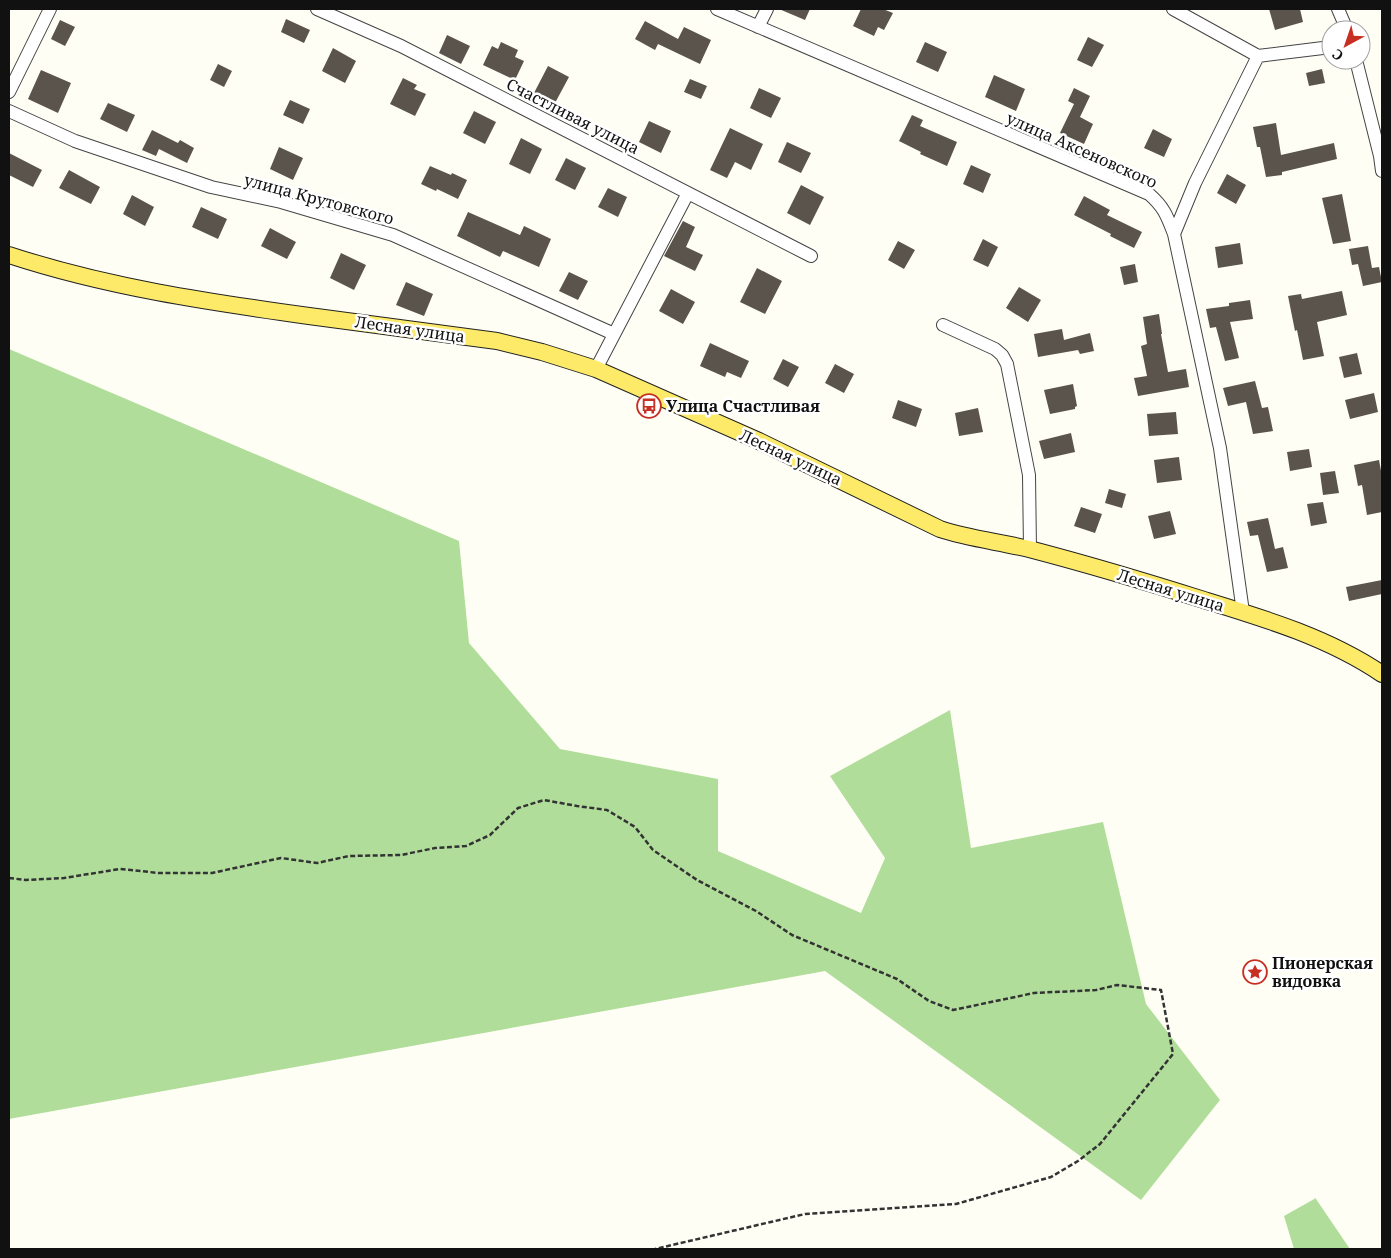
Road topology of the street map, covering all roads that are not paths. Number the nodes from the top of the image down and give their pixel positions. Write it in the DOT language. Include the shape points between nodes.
graph roads {
  1 [pos="50,9"];
  2 [pos="317,9"];
  3 [pos="716,9"];
  4 [pos="767,9"];
  5 [pos="1173,9"];
  6 [pos="758,27"];
  7 [pos="1321,48"];
  8 [pos="1258,56"];
  9 [pos="1358,70"];
  10 [pos="9,92"];
  11 [pos="9,111"];
  12 [pos="1382,171"];
  13 [pos="688,193"];
  14 [pos="1174,234"];
  15 [pos="9,255"];
  16 [pos="811,256"];
  17 [pos="943,325"];
  18 [pos="614,334"];
  19 [pos="596,369"];
  20 [pos="1030,549"];
  21 [pos="1243,612"];
  22 [pos="1382,674"];
  1 -- 10 [label="street"];
  2 -- 13 [label="street, Счастливая улица" via="402,46"];
  3 -- 6 [label="street, улица Аксеновского"];
  4 -- 6 [label="street"];
  5 -- 8 [label="street"];
  6 -- 14 [label="street, улица Аксеновского" via="1149,194 1166,211"];
  7 -- 8 [label="street"];
  8 -- 14 [label="street" via="1195,183"];
  9 -- 12 [label="street"];
  11 -- 18 [label="street, улица Крутовского" via="75,141 211,187 281,202 393,235"];
  13 -- 16 [label="street, Счастливая улица"];
  13 -- 18 [label="street"];
  14 -- 21 [label="street, улица Аксеновского" via="1220,448"];
  15 -- 19 [label="main road, Лесная улица" via="107,282 215,303 497,341"];
  17 -- 20 [label="street" via="995,349 1007,364 1029,475"];
  18 -- 19 [label="street"];
  19 -- 20 [label="main road, Лесная улица" via="759,441 940,529"];
  20 -- 21 [label="main road, Лесная улица"];
  21 -- 22 [label="main road, Лесная улица" via="1324,641"];
}
